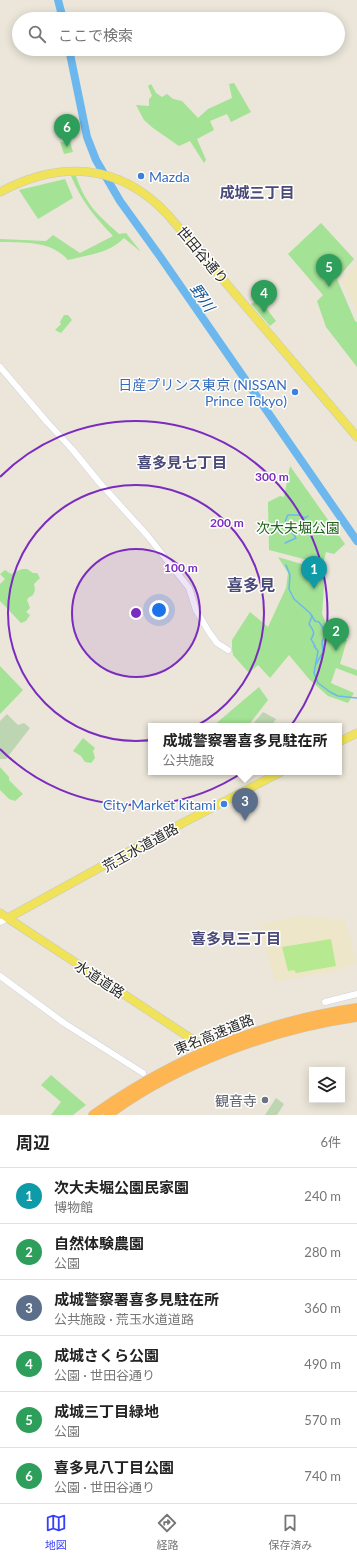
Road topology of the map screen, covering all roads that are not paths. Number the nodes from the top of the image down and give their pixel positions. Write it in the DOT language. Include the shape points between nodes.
graph roads {
  1 [pos="0,192"];
  2 [pos="0,367"];
  3 [pos="357,437"];
  4 [pos="228,650"];
  5 [pos="357,733"];
  6 [pos="342,740"];
  7 [pos="275,775"];
  8 [pos="0,913"];
  9 [pos="4,920"];
  10 [pos="0,976"];
  11 [pos="357,994"];
  12 [pos="325,1002"];
  13 [pos="357,1008"];
  14 [pos="357,1017"];
  15 [pos="201,1045"];
  16 [pos="143,1073"];
  17 [pos="92,1115"];
  18 [pos="108,1115"];
  1 -- 3 [label="main road, 世田谷通り" via="44,174 71,171 90,172 117,179 140,190 160,206"];
  2 -- 4 [label="street" via="98,482 148,535 188,588 208,632"];
  5 -- 6 [label="main road"];
  7 -- 9 [label="main road, 荒玉水道道路"];
  8 -- 9 [label="main road, 水道道路"];
  9 -- 15 [label="main road, 水道道路"];
  10 -- 16 [label="street" via="64,1023"];
  11 -- 12 [label="street"];
  13 -- 17 [label="highway, 東名高速道路" via="275,1025 225,1042 159,1073"];
  14 -- 18 [label="highway, 東名高速道路" via="282,1032 228,1051 167,1079"];
}
